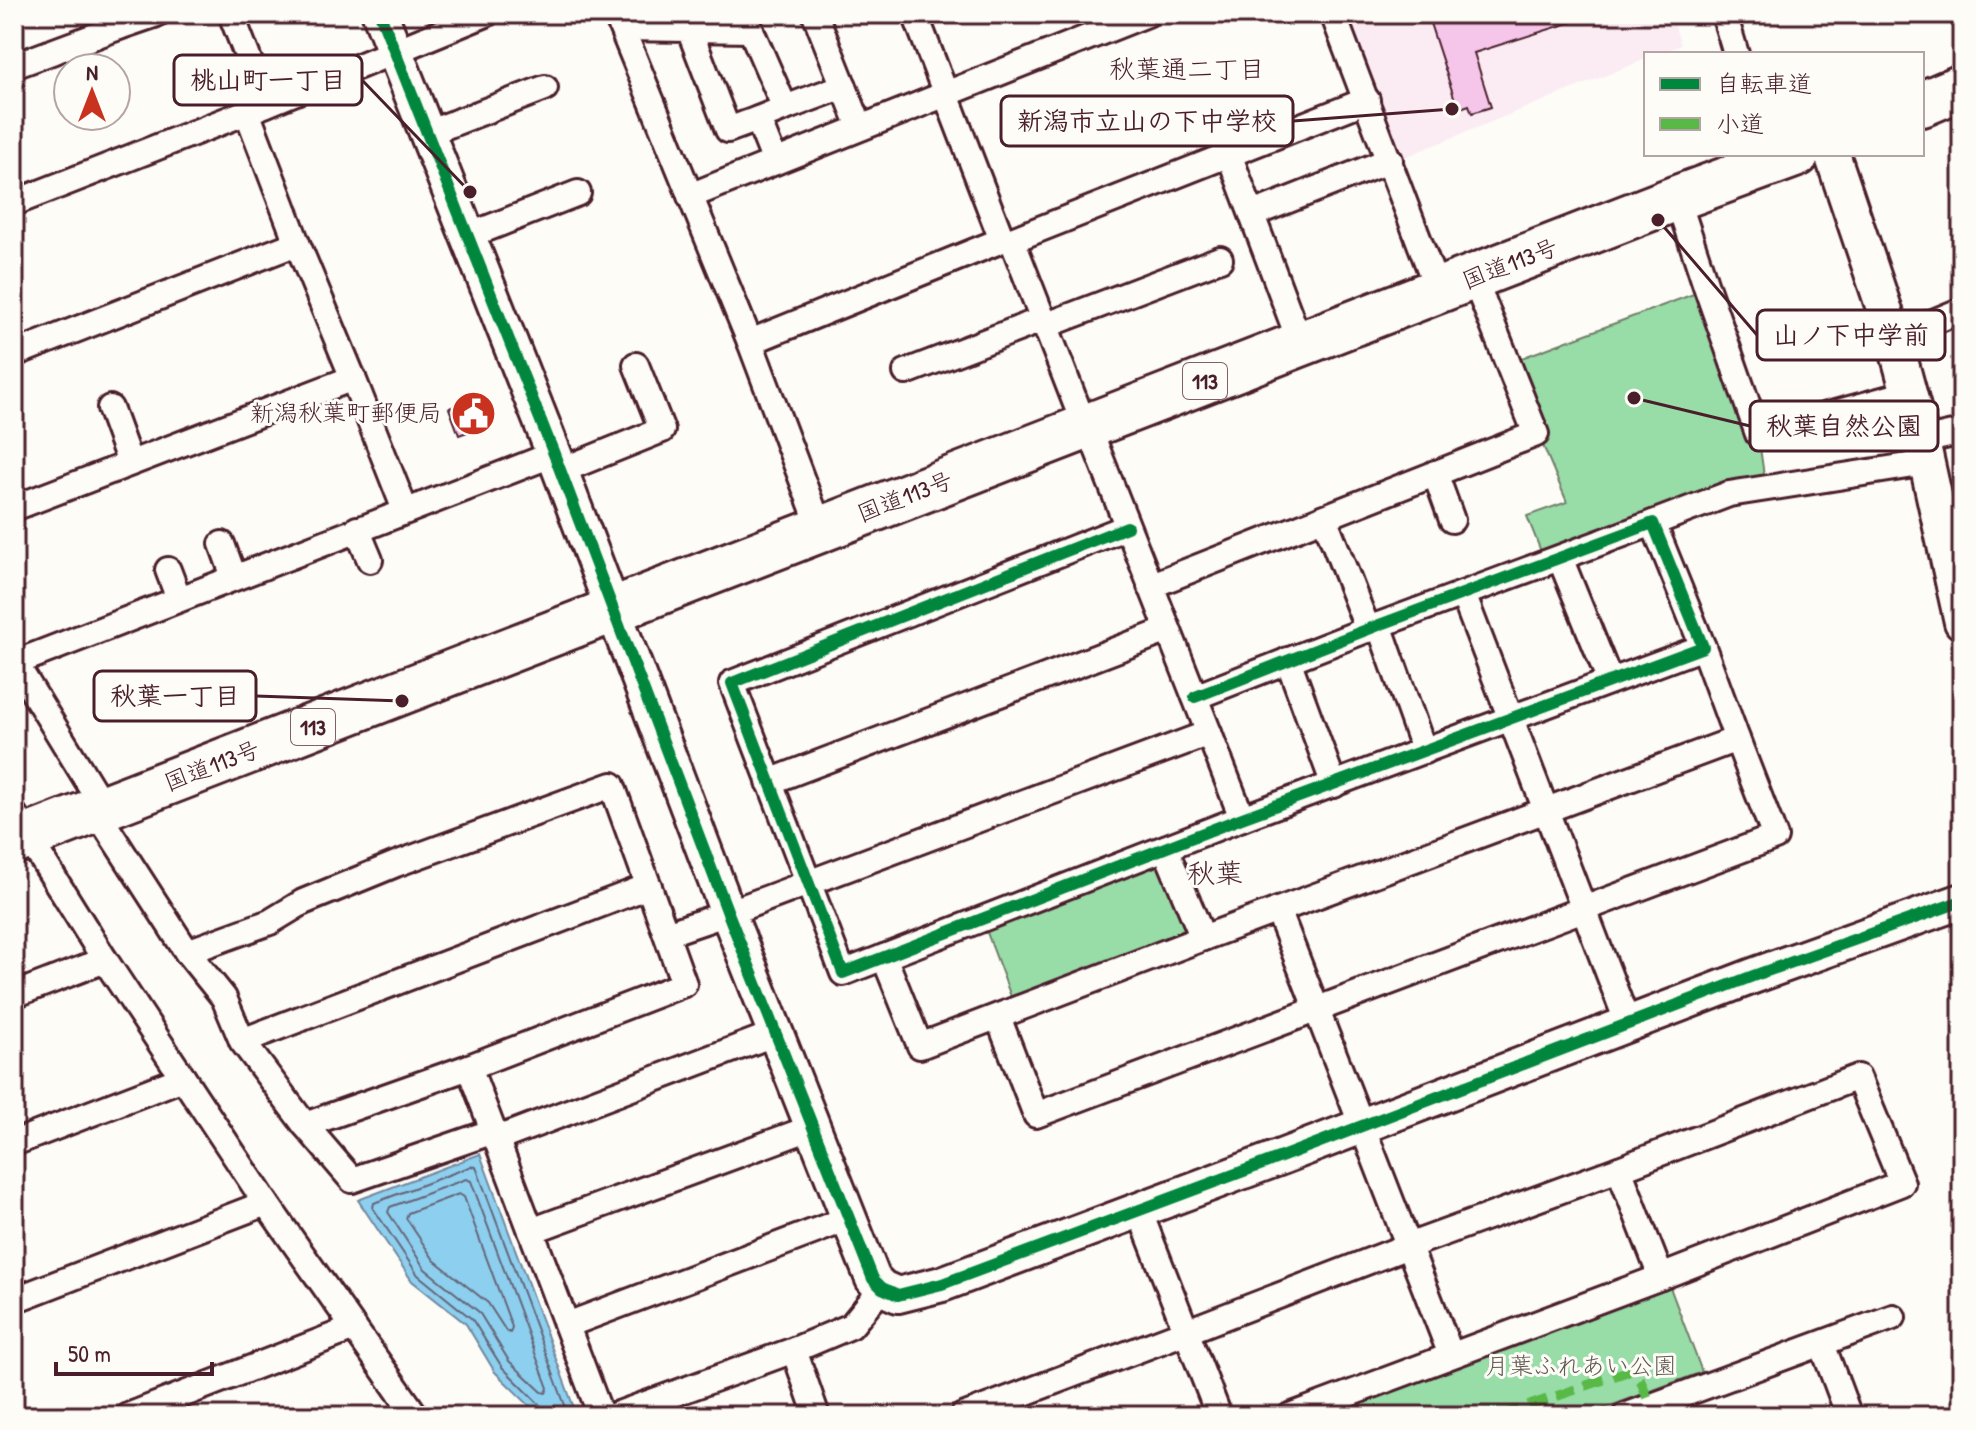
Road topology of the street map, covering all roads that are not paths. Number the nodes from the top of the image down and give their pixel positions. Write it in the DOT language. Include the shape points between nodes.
graph roads {
  1 [pos="157,14"];
  2 [pos="380,14"];
  3 [pos="486,14"];
  4 [pos="815,14"];
  5 [pos="915,14"];
  6 [pos="1147,14"];
  7 [pos="1333,14"];
  8 [pos="1724,14"];
  9 [pos="236,15"];
  10 [pos="116,21"];
  11 [pos="449,21"];
  12 [pos="619,21"];
  13 [pos="747,22"];
  14 [pos="689,29"];
  15 [pos="395,51"];
  16 [pos="1735,52"];
  17 [pos="14,66"];
  18 [pos="844,86"];
  19 [pos="1962,87"];
  20 [pos="545,88"];
  21 [pos="946,95"];
  22 [pos="1367,100"];
  23 [pos="1924,103"];
  24 [pos="256,108"];
  25 [pos="785,108"];
  26 [pos="758,119"];
  27 [pos="860,127"];
  28 [pos="428,133"];
  29 [pos="1229,154"];
  30 [pos="1833,156"];
  31 [pos="1777,157"];
  32 [pos="1390,160"];
  33 [pos="775,162"];
  34 [pos="578,193"];
  35 [pos="690,196"];
  36 [pos="1677,198"];
  37 [pos="14,203"];
  38 [pos="1253,214"];
  39 [pos="468,236"];
  40 [pos="1007,240"];
  41 [pos="297,243"];
  42 [pos="1220,259"];
  43 [pos="1456,284"];
  44 [pos="1962,310"];
  45 [pos="1045,322"];
  46 [pos="1894,338"];
  47 [pos="750,342"];
  48 [pos="1301,345"];
  49 [pos="14,354"];
  50 [pos="636,365"];
  51 [pos="906,372"];
  52 [pos="353,378"];
  53 [pos="1908,393"];
  54 [pos="110,408"];
  55 [pos="1087,426"];
  56 [pos="1962,432"];
  57 [pos="1924,452"];
  58 [pos="557,462"];
  59 [pos="130,463"];
  60 [pos="1435,473"];
  61 [pos="14,508"];
  62 [pos="405,510"];
  63 [pos="1324,517"];
  64 [pos="1452,520"];
  65 [pos="1653,523"];
  66 [pos="1127,527"];
  67 [pos="357,529"];
  68 [pos="821,530"];
  69 [pos="222,544"];
  70 [pos="1560,558"];
  71 [pos="370,560"];
  72 [pos="1956,562"];
  73 [pos="168,570"];
  74 [pos="234,577"];
  75 [pos="1150,586"];
  76 [pos="1463,594"];
  77 [pos="179,599"];
  78 [pos="613,612"];
  79 [pos="1962,622"];
  80 [pos="1373,628"];
  81 [pos="1168,630"];
  82 [pos="1703,647"];
  83 [pos="1288,660"];
  84 [pos="15,662"];
  85 [pos="1610,681"];
  86 [pos="1195,697"];
  87 [pos="1511,719"];
  88 [pos="1209,733"];
  89 [pos="1737,739"];
  90 [pos="1424,751"];
  91 [pos="769,782"];
  92 [pos="1334,785"];
  93 [pos="100,809"];
  94 [pos="1546,810"];
  95 [pos="1242,818"];
  96 [pos="18,831"];
  97 [pos="1165,848"];
  98 [pos="807,883"];
  99 [pos="649,886"];
  100 [pos="1962,901"];
  101 [pos="1278,910"];
  102 [pos="1584,910"];
  103 [pos="728,913"];
  104 [pos="666,934"];
  105 [pos="1203,938"];
  106 [pos="187,952"];
  107 [pos="884,957"];
  108 [pos="105,960"];
  109 [pos="14,995"];
  110 [pos="1316,1011"];
  111 [pos="998,1017"];
  112 [pos="1628,1024"];
  113 [pos="776,1033"];
  114 [pos="242,1041"];
  115 [pos="469,1067"];
  116 [pos="183,1078"];
  117 [pos="305,1125"];
  118 [pos="1361,1125"];
  119 [pos="813,1127"];
  120 [pos="495,1135"];
  121 [pos="14,1143"];
  122 [pos="1619,1169"];
  123 [pos="266,1203"];
  124 [pos="1139,1210"];
  125 [pos="847,1219"];
  126 [pos="531,1231"];
  127 [pos="1408,1246"];
  128 [pos="1661,1277"];
  129 [pos="882,1288"];
  130 [pos="14,1300"];
  131 [pos="1893,1317"];
  132 [pos="567,1325"];
  133 [pos="354,1328"];
  134 [pos="1185,1332"];
  135 [pos="1822,1344"];
  136 [pos="794,1350"];
  137 [pos="1451,1355"];
  138 [pos="1663,1410"];
  139 [pos="128,1416"];
  140 [pos="416,1416"];
  141 [pos="601,1416"];
  142 [pos="613,1416"];
  143 [pos="817,1416"];
  144 [pos="963,1416"];
  145 [pos="1219,1416"];
  146 [pos="1290,1416"];
  147 [pos="1625,1416"];
  148 [pos="1849,1416"];
  1 -- 10 [label="street"];
  2 -- 15 [label="street"];
  3 -- 11 [label="street"];
  4 -- 18 [label="street"];
  5 -- 21 [label="street"];
  6 -- 21 [label="street"];
  7 -- 22 [label="street"];
  8 -- 16 [label="street"];
  9 -- 24 [label="street"];
  10 -- 17 [label="street"];
  11 -- 15 [label="street"];
  12 -- 14 [label="street"];
  12 -- 35 [label="street"];
  13 -- 14 [label="street"];
  13 -- 25 [label="street"];
  14 -- 26 [label="street" via="728,130"];
  15 -- 24 [label="street"];
  15 -- 28 [label="street"];
  18 -- 25 [label="street"];
  18 -- 27 [label="street"];
  19 -- 23 [label="highway"];
  20 -- 28 [label="street"];
  21 -- 27 [label="street"];
  21 -- 40 [label="street"];
  22 -- 29 [label="street"];
  22 -- 32 [label="street"];
  24 -- 37 [label="street"];
  24 -- 41 [label="street"];
  25 -- 26 [label="street"];
  26 -- 33 [label="street"];
  27 -- 33 [label="street"];
  28 -- 39 [label="street"];
  29 -- 38 [label="street"];
  29 -- 40 [label="street"];
  30 -- 46 [label="street"];
  31 -- 36 [label="highway, 国道113号 / 113"];
  32 -- 38 [label="street"];
  32 -- 43 [label="street"];
  33 -- 35 [label="street"];
  34 -- 39 [label="street"];
  35 -- 47 [label="street"];
  36 -- 43 [label="highway, 国道113号 / 113"];
  36 -- 53 [label="street" via="1758,434"];
  38 -- 48 [label="street"];
  39 -- 58 [label="street"];
  40 -- 45 [label="street"];
  40 -- 47 [label="street"];
  41 -- 49 [label="street"];
  41 -- 52 [label="street"];
  42 -- 45 [label="street"];
  43 -- 48 [label="highway, 国道113号 / 113"];
  43 -- 60 [label="street" via="1536,434"];
  44 -- 46 [label="street"];
  45 -- 51 [label="street"];
  45 -- 55 [label="street"];
  46 -- 53 [label="street"];
  47 -- 68 [label="street"];
  48 -- 55 [label="highway, 国道113号 / 113"];
  50 -- 58 [label="street" via="662,430"];
  52 -- 59 [label="street"];
  52 -- 62 [label="street"];
  53 -- 57 [label="street"];
  54 -- 59 [label="street"];
  55 -- 66 [label="street"];
  55 -- 68 [label="highway, 国道113号 / 113"];
  56 -- 57 [label="street"];
  57 -- 65 [label="street" via="1729,494"];
  57 -- 72 [label="street"];
  58 -- 62 [label="street"];
  58 -- 78 [label="street"];
  59 -- 61 [label="street"];
  60 -- 63 [label="street"];
  60 -- 64 [label="street"];
  62 -- 67 [label="street"];
  63 -- 75 [label="street"];
  63 -- 80 [label="street"];
  65 -- 70 [label="street"];
  65 -- 82 [label="street"];
  66 -- 75 [label="street"];
  66 -- 91 [label="street" via="732,683"];
  67 -- 71 [label="street"];
  67 -- 74 [label="street"];
  68 -- 78 [label="highway, 国道113号 / 113"];
  69 -- 74 [label="street"];
  70 -- 76 [label="street"];
  70 -- 85 [label="street"];
  72 -- 79 [label="street"];
  73 -- 77 [label="street"];
  74 -- 77 [label="street"];
  75 -- 81 [label="street"];
  76 -- 80 [label="street"];
  76 -- 87 [label="street"];
  77 -- 84 [label="street"];
  78 -- 93 [label="highway, 国道113号 / 113"];
  78 -- 103 [label="street"];
  80 -- 83 [label="street"];
  80 -- 90 [label="street"];
  81 -- 86 [label="street"];
  81 -- 91 [label="street"];
  82 -- 85 [label="street"];
  82 -- 89 [label="street"];
  83 -- 86 [label="street"];
  83 -- 92 [label="street"];
  84 -- 93 [label="street"];
  85 -- 87 [label="street"];
  86 -- 88 [label="street"];
  87 -- 90 [label="street"];
  87 -- 94 [label="street"];
  88 -- 95 [label="street"];
  88 -- 98 [label="street"];
  89 -- 94 [label="street"];
  89 -- 102 [label="street" via="1775,837"];
  90 -- 92 [label="street"];
  91 -- 98 [label="street"];
  92 -- 95 [label="street"];
  93 -- 96 [label="highway, 国道113号 / 113"];
  93 -- 106 [label="street"];
  94 -- 101 [label="street"];
  94 -- 102 [label="street"];
  95 -- 97 [label="street"];
  96 -- 108 [label="street"];
  97 -- 105 [label="street"];
  97 -- 107 [label="street"];
  98 -- 103 [label="street"];
  98 -- 107 [label="street" via="843,973"];
  99 -- 104 [label="street"];
  99 -- 106 [label="street" via="612,785 396,864 303,902 270,922"];
  99 -- 114 [label="street"];
  100 -- 112 [label="street"];
  101 -- 105 [label="street"];
  101 -- 110 [label="street"];
  102 -- 110 [label="street"];
  102 -- 112 [label="street"];
  103 -- 104 [label="street"];
  103 -- 113 [label="street"];
  104 -- 115 [label="street" via="684,984"];
  105 -- 111 [label="street"];
  106 -- 114 [label="street" via="224,998"];
  107 -- 111 [label="street" via="920,1046"];
  108 -- 109 [label="street"];
  108 -- 116 [label="street"];
  110 -- 111 [label="street" via="1036,1115"];
  110 -- 118 [label="street"];
  112 -- 118 [label="street"];
  113 -- 119 [label="street"];
  113 -- 120 [label="street"];
  114 -- 117 [label="street"];
  115 -- 117 [label="street"];
  115 -- 120 [label="street"];
  116 -- 121 [label="street"];
  116 -- 123 [label="street"];
  117 -- 120 [label="street" via="352,1180"];
  118 -- 124 [label="street"];
  118 -- 127 [label="street"];
  119 -- 125 [label="street"];
  119 -- 126 [label="street"];
  120 -- 126 [label="street"];
  122 -- 127 [label="street"];
  122 -- 128 [label="street"];
  122 -- 128 [label="street" via="1858,1077 1902,1183"];
  123 -- 130 [label="street"];
  123 -- 133 [label="street"];
  124 -- 129 [label="street" via="942,1284 898,1295"];
  124 -- 134 [label="street"];
  125 -- 129 [label="street"];
  125 -- 132 [label="street"];
  126 -- 132 [label="street"];
  127 -- 134 [label="street"];
  127 -- 137 [label="street"];
  128 -- 137 [label="street"];
  129 -- 136 [label="street" via="851,1326"];
  131 -- 135 [label="street"];
  132 -- 141 [label="street"];
  133 -- 139 [label="street"];
  133 -- 140 [label="street"];
  134 -- 144 [label="street"];
  134 -- 145 [label="street"];
  135 -- 138 [label="street"];
  135 -- 148 [label="street"];
  136 -- 142 [label="street"];
  136 -- 143 [label="street"];
  137 -- 146 [label="street"];
  138 -- 147 [label="street"];
}
